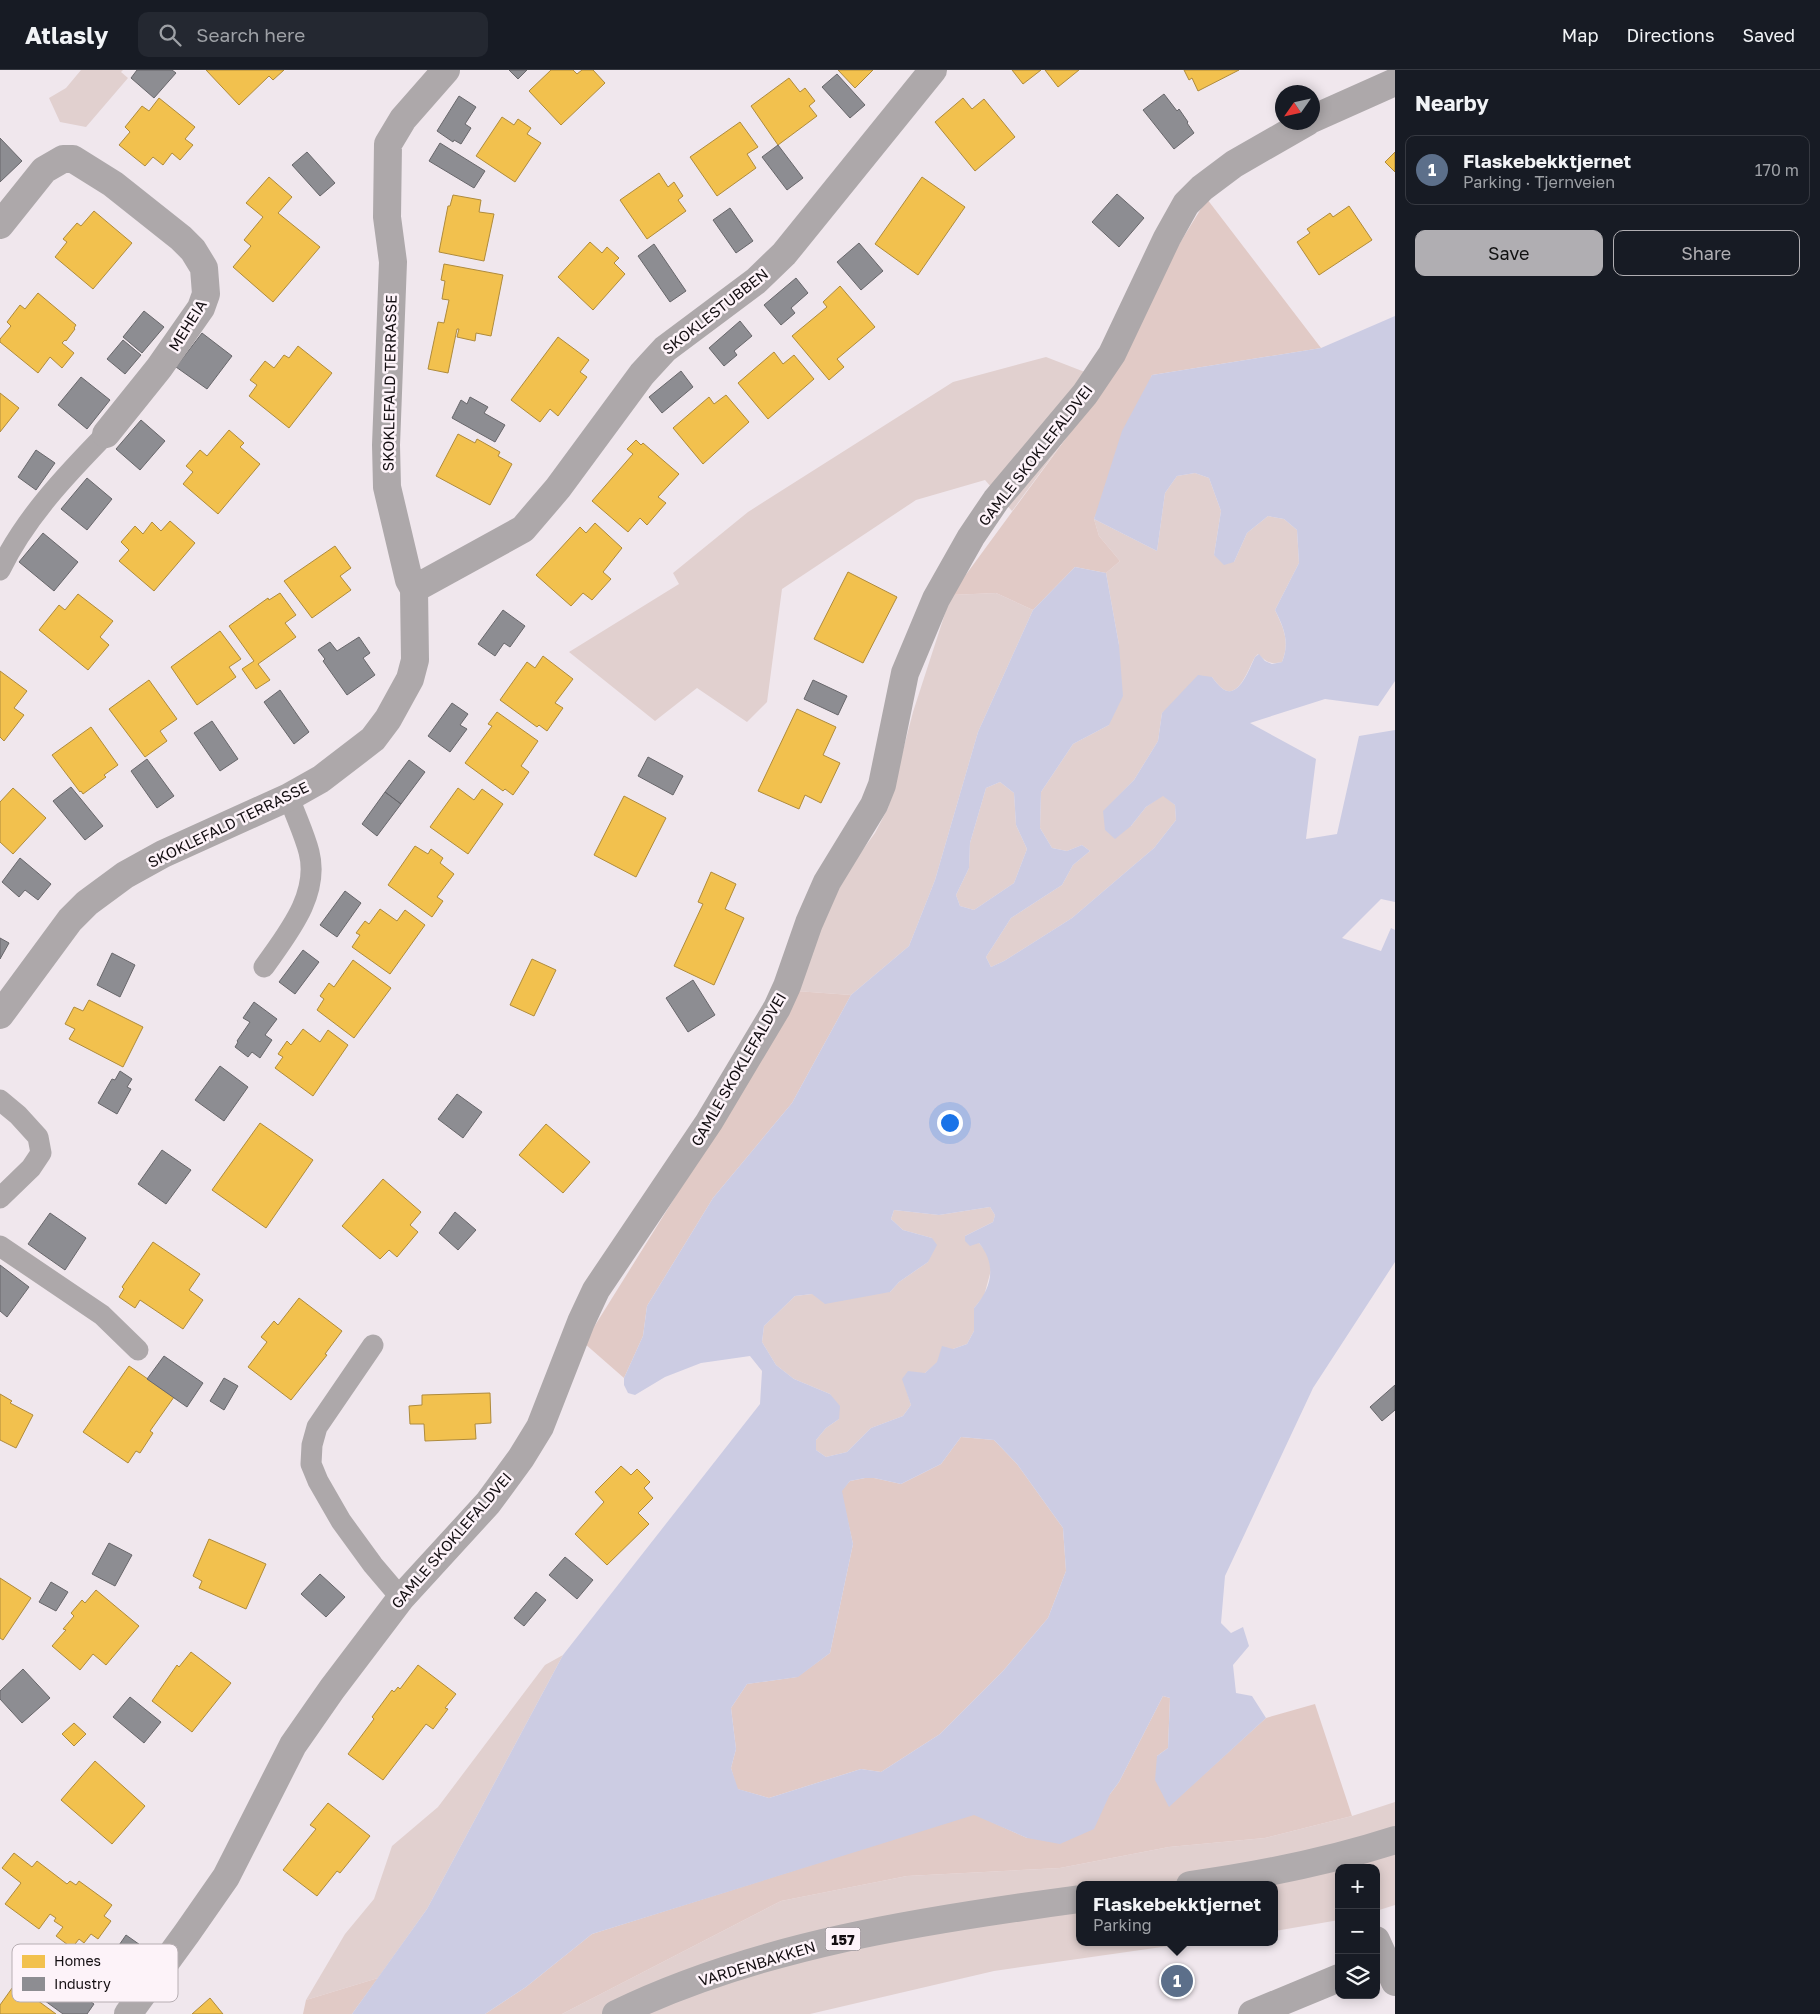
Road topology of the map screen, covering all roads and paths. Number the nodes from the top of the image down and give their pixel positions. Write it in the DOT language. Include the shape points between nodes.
graph roads {
  1 [pos="446,70"];
  2 [pos="933,70"];
  3 [pos="1395,82"];
  4 [pos="1320,115"];
  5 [pos="1293,130"];
  6 [pos="0,225"];
  7 [pos="106,434"];
  8 [pos="0,570"];
  9 [pos="414,589"];
  10 [pos="289,797"];
  11 [pos="264,967"];
  12 [pos="0,1015"];
  13 [pos="0,1100"];
  14 [pos="0,1198"];
  15 [pos="0,1246"];
  16 [pos="373,1344"];
  17 [pos="138,1350"];
  18 [pos="401,1598"];
  19 [pos="1395,1840"];
  20 [pos="1349,1862"];
  21 [pos="1214,1881"];
  22 [pos="1076,1900"];
  23 [pos="178,1945"];
  24 [pos="1379,1954"];
  25 [pos="1335,1980"];
  26 [pos="1395,1982"];
  27 [pos="137,2002"];
  28 [pos="128,2014"];
  29 [pos="616,2014"];
  30 [pos="1252,2014"];
  1 -- 9 [label="street, SKOKLEFALD TERRASSE" via="403,119 388,144 387,217 393,262 387,487 409,580"];
  2 -- 9 [label="street, SKOKLESTUBBEN" via="784,254 756,280 665,349 642,374 558,488 523,529"];
  3 -- 4 [label="street"];
  5 -- 18 [label="street, GAMLE SKOKLEFALDVEI" via="1234,164 1186,204 1112,354 1085,394 996,500 971,537 936,600 905,673 882,784 874,805 827,882 777,1008 709,1122 596,1290 540,1427 521,1458 488,1503"];
  6 -- 7 [label="street, MEHEIA" via="44,170 63,159 73,159 113,184 181,238 204,268 206,294 201,308 159,368"];
  7 -- 8 [label="lane, MEHEIA" via="68,474 25,529"];
  9 -- 10 [label="street, SKOKLEFALD TERRASSE" via="415,660 410,679 388,719 365,745 321,779"];
  10 -- 11 [label="lane" via="309,852 309,890 299,914"];
  10 -- 12 [label="street, SKOKLEFALD TERRASSE" via="163,854 125,875 87,903 70,920"];
  13 -- 14 [label="lane" via="38,1137 41,1153 31,1168"];
  15 -- 17 [label="lane" via="102,1316"];
  16 -- 18 [label="lane" via="317,1427 311,1464 341,1521"];
  18 -- 23 [label="street, GAMLE SKOKLEFALDVEI" via="293,1745 226,1877"];
  19 -- 20 [label="main road"];
  20 -- 21 [label="main road" via="1302,1866"];
  22 -- 29 [label="main road, VARDENBAKKEN / 157" via="906,1926 814,1945 726,1970"];
  24 -- 26 [label="street"];
  25 -- 30 [label="street"];
  27 -- 28 [label="street, GAMLE SKOKLEFALDVEI"];
}
